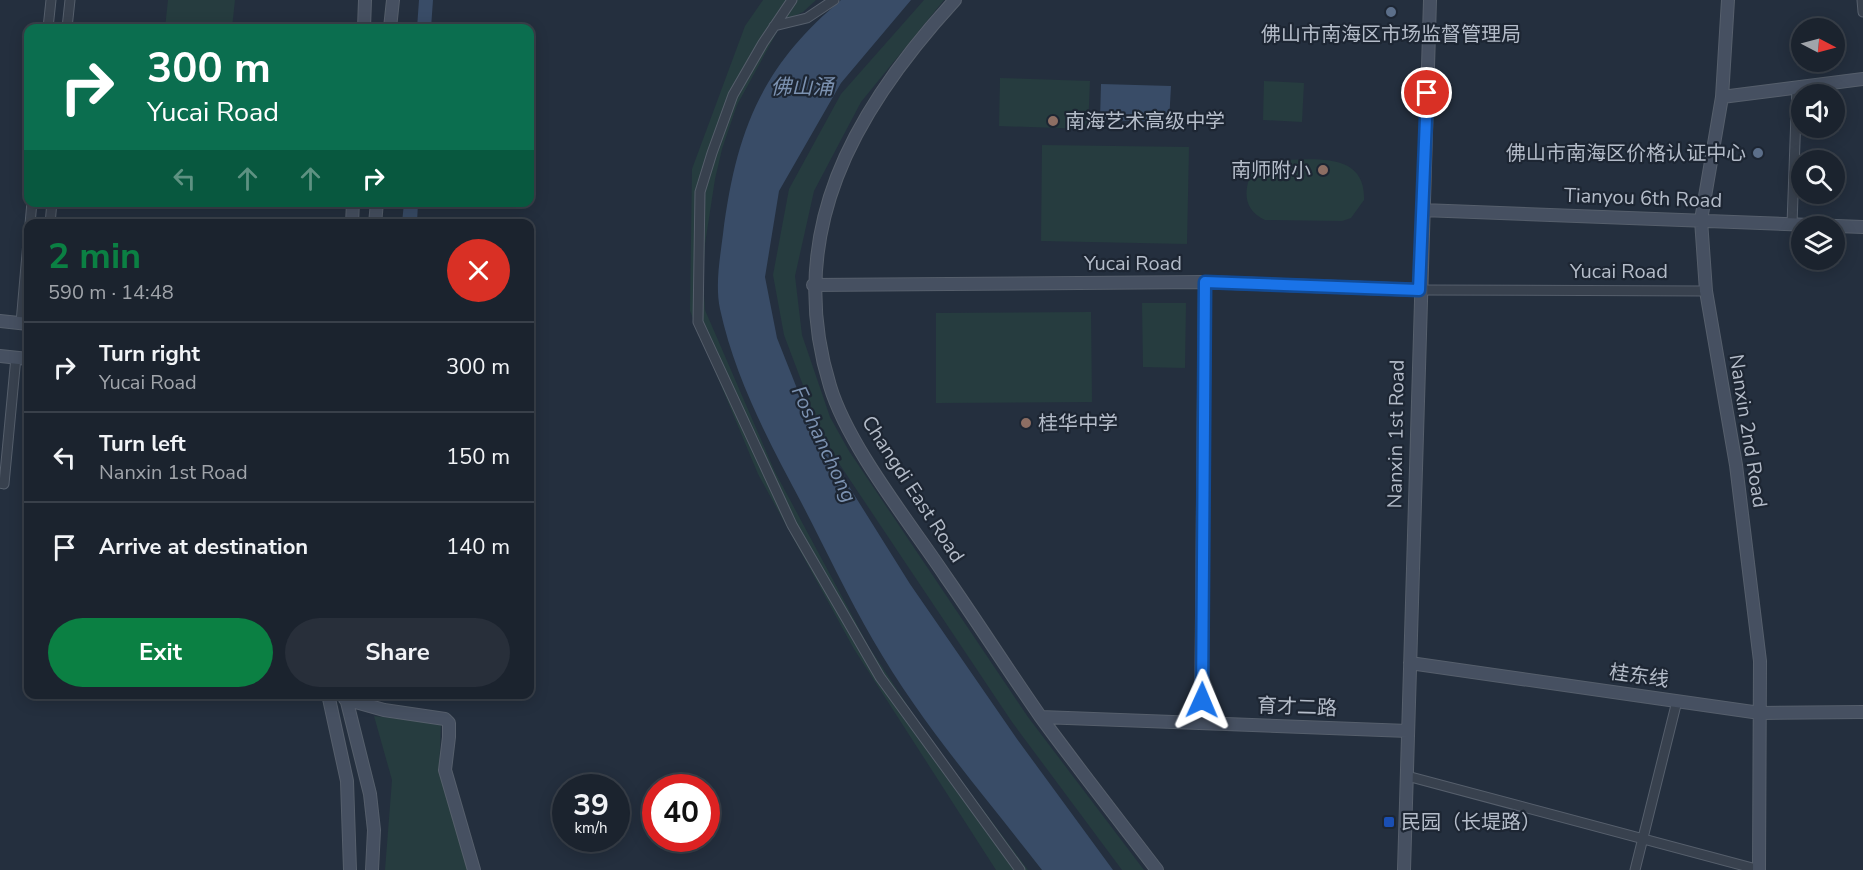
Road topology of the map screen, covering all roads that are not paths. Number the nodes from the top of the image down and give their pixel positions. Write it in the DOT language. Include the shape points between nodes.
graph roads {
  1 [pos="51,0"];
  2 [pos="70,0"];
  3 [pos="365,0"];
  4 [pos="393,0"];
  5 [pos="792,0"];
  6 [pos="834,0"];
  7 [pos="955,0"];
  8 [pos="1430,0"];
  9 [pos="1728,0"];
  10 [pos="1862,0"];
  11 [pos="1863,12"];
  12 [pos="48,24"];
  13 [pos="67,24"];
  14 [pos="364,24"];
  15 [pos="390,24"];
  16 [pos="774,27"];
  17 [pos="1863,79"];
  18 [pos="1822,84"];
  19 [pos="1791,88"];
  20 [pos="1722,97"];
  21 [pos="1795,138"];
  22 [pos="1422,210"];
  23 [pos="1792,216"];
  24 [pos="1863,217"];
  25 [pos="1701,220"];
  26 [pos="1791,224"];
  27 [pos="1845,226"];
  28 [pos="1863,227"];
  29 [pos="1205,282"];
  30 [pos="813,285"];
  31 [pos="1419,290"];
  32 [pos="1706,291"];
  33 [pos="0,321"];
  34 [pos="24,323"];
  35 [pos="0,356"];
  36 [pos="22,358"];
  37 [pos="0,483"];
  38 [pos="1410,663"];
  39 [pos="329,699"];
  40 [pos="346,699"];
  41 [pos="351,699"];
  42 [pos="1677,701"];
  43 [pos="1863,712"];
  44 [pos="1760,713"];
  45 [pos="1041,717"];
  46 [pos="1201,723"];
  47 [pos="1408,731"];
  48 [pos="1407,776"];
  49 [pos="1643,840"];
  50 [pos="350,870"];
  51 [pos="372,870"];
  52 [pos="474,870"];
  53 [pos="1020,870"];
  54 [pos="1157,870"];
  55 [pos="1404,870"];
  56 [pos="1635,870"];
  57 [pos="1760,870"];
  1 -- 12 [label="street"];
  2 -- 13 [label="street"];
  3 -- 14 [label="street"];
  4 -- 15 [label="street"];
  5 -- 16 [label="street"];
  6 -- 16 [label="street" via="807,18"];
  7 -- 30 [label="street, Changdi East Road" via="924,34 868,111 819,229"];
  8 -- 22 [label="street, Nanxin 1st Road"];
  9 -- 20 [label="street, Nanxin 2nd Road"];
  10 -- 11 [label="street"];
  16 -- 53 [label="street" via="733,96 700,192 698,322 792,525 880,677"];
  17 -- 18 [label="street"];
  19 -- 20 [label="street"];
  20 -- 25 [label="street, Nanxin 2nd Road"];
  21 -- 23 [label="street"];
  22 -- 25 [label="street, Tianyou 6th Road"];
  22 -- 31 [label="street, Nanxin 1st Road"];
  24 -- 28 [label="street"];
  25 -- 26 [label="street, Tianyou 6th Road"];
  25 -- 32 [label="street, Nanxin 2nd Road"];
  27 -- 28 [label="street, Tianyou 6th Road"];
  29 -- 30 [label="street, Yucai Road"];
  29 -- 31 [label="street, Yucai Road"];
  29 -- 46 [label="street"];
  30 -- 45 [label="street, Changdi East Road" via="830,387 857,443"];
  31 -- 32 [label="street, Yucai Road"];
  31 -- 38 [label="street, Nanxin 1st Road"];
  32 -- 44 [label="street, Nanxin 2nd Road" via="1736,465 1760,661"];
  33 -- 34 [label="street"];
  35 -- 36 [label="street"];
  36 -- 37 [label="street" via="4,484"];
  38 -- 42 [label="street, 桂东线"];
  38 -- 47 [label="street, Nanxin 1st Road"];
  39 -- 50 [label="street" via="347,781"];
  40 -- 51 [label="street" via="370,794 374,830"];
  41 -- 52 [label="street" via="384,710 446,719 449,723 446,770"];
  42 -- 44 [label="street, 桂东线"];
  42 -- 49 [label="street"];
  43 -- 44 [label="street, 桂东线"];
  44 -- 57 [label="street, Nanxin 2nd Road"];
  45 -- 46 [label="street, 育才二路"];
  45 -- 54 [label="street, Changdi East Road"];
  46 -- 47 [label="street, 育才二路"];
  47 -- 48 [label="street, Nanxin 1st Road"];
  48 -- 49 [label="street"];
  48 -- 55 [label="street, Nanxin 1st Road"];
  49 -- 56 [label="street"];
  49 -- 57 [label="street"];
}
